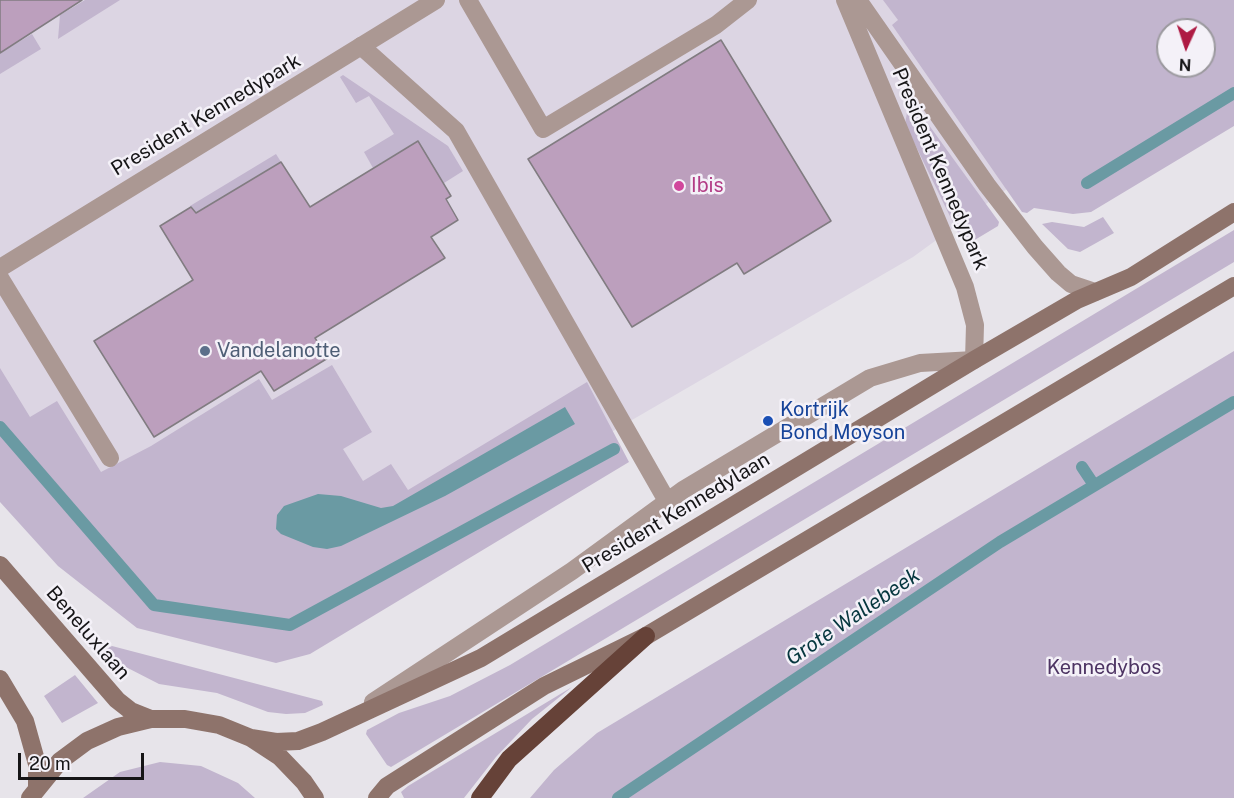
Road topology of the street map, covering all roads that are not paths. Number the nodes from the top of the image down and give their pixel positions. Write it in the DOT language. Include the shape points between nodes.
graph roads {
  1 [pos="436,0"];
  2 [pos="468,0"];
  3 [pos="748,0"];
  4 [pos="845,0"];
  5 [pos="858,0"];
  6 [pos="362,46"];
  7 [pos="1234,212"];
  8 [pos="0,268"];
  9 [pos="0,278"];
  10 [pos="1234,286"];
  11 [pos="1095,292"];
  12 [pos="974,360"];
  13 [pos="110,458"];
  14 [pos="667,501"];
  15 [pos="0,565"];
  16 [pos="646,636"];
  17 [pos="0,679"];
  18 [pos="151,720"];
  19 [pos="345,721"];
  20 [pos="251,738"];
  21 [pos="33,792"];
  22 [pos="315,798"];
  23 [pos="377,798"];
  24 [pos="480,798"];
  1 -- 6 [label="street, President Kennedypark"];
  2 -- 3 [label="street" via="543,129 716,25"];
  4 -- 12 [label="street, President Kennedypark" via="965,287 975,325"];
  5 -- 11 [label="street, President Kennedypark" via="1035,247 1071,284"];
  6 -- 8 [label="street, President Kennedypark"];
  6 -- 14 [label="street" via="456,131"];
  7 -- 11 [label="main road, President Kennedylaan" via="1131,277"];
  9 -- 13 [label="street"];
  10 -- 16 [label="main road"];
  11 -- 12 [label="main road, President Kennedylaan"];
  12 -- 14 [label="street" via="920,363 870,378"];
  12 -- 19 [label="main road, President Kennedylaan" via="481,658"];
  14 -- 19 [label="street" via="572,571"];
  15 -- 18 [label="main road, Beneluxlaan" via="110,693 131,711"];
  16 -- 23 [label="main road" via="544,686 396,780"];
  16 -- 24 [label="highway" via="509,759"];
  17 -- 21 [label="main road" via="25,721 37,764"];
  18 -- 20 [label="main road" via="185,719 219,725"];
  18 -- 21 [label="main road" via="118,727 87,741 60,761"];
  19 -- 20 [label="main road, President Kennedylaan" via="298,741"];
  20 -- 22 [label="main road" via="280,757"];
}
